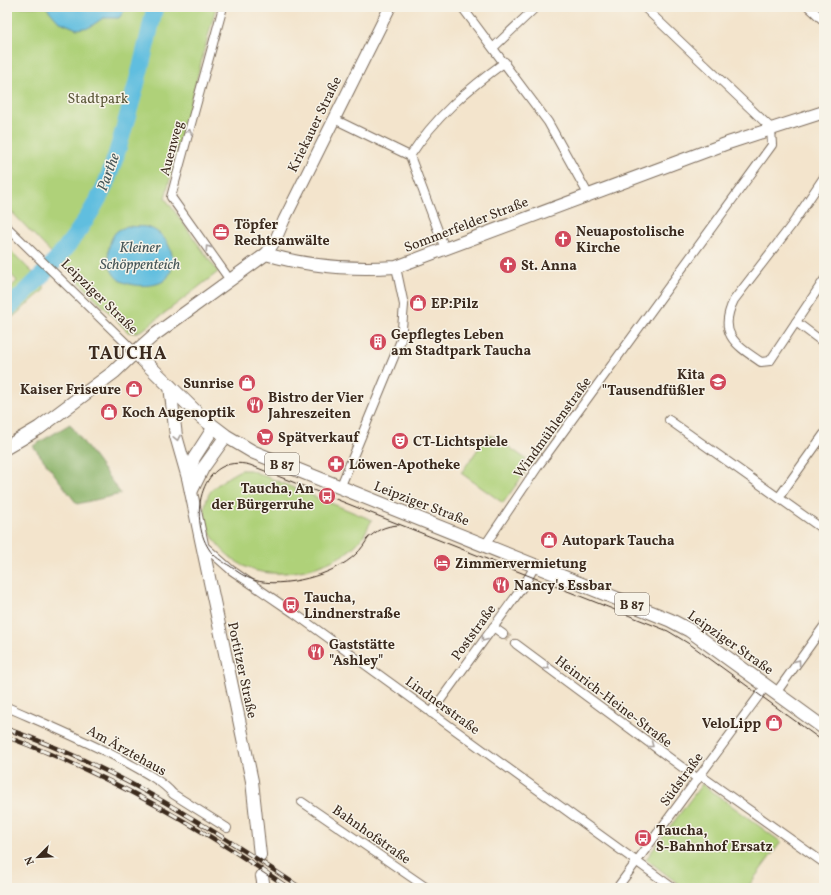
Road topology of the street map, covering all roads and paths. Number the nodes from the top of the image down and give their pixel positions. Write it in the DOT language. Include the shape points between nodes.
graph roads {
  1 [pos="223,7"];
  2 [pos="390,7"];
  3 [pos="462,7"];
  4 [pos="536,7"];
  5 [pos="644,7"];
  6 [pos="809,7"];
  7 [pos="824,21"];
  8 [pos="494,47"];
  9 [pos="505,62"];
  10 [pos="824,112"];
  11 [pos="334,119"];
  12 [pos="771,128"];
  13 [pos="410,156"];
  14 [pos="824,177"];
  15 [pos="588,194"];
  16 [pos="7,227"];
  17 [pos="445,249"];
  18 [pos="266,254"];
  19 [pos="396,267"];
  20 [pos="230,280"];
  21 [pos="824,280"];
  22 [pos="796,322"];
  23 [pos="824,343"];
  24 [pos="135,352"];
  25 [pos="170,386"];
  26 [pos="669,420"];
  27 [pos="214,427"];
  28 [pos="824,434"];
  29 [pos="226,436"];
  30 [pos="7,447"];
  31 [pos="188,478"];
  32 [pos="340,488"];
  33 [pos="191,492"];
  34 [pos="779,497"];
  35 [pos="824,530"];
  36 [pos="201,542"];
  37 [pos="485,545"];
  38 [pos="535,566"];
  39 [pos="824,626"];
  40 [pos="493,627"];
  41 [pos="503,634"];
  42 [pos="516,644"];
  43 [pos="771,690"];
  44 [pos="7,707"];
  45 [pos="431,713"];
  46 [pos="824,728"];
  47 [pos="699,777"];
  48 [pos="302,802"];
  49 [pos="227,828"];
  50 [pos="260,856"];
  51 [pos="637,861"];
  52 [pos="824,863"];
  53 [pos="262,876"];
  54 [pos="264,888"];
  55 [pos="427,888"];
  56 [pos="617,888"];
  57 [pos="673,888"];
  20 -- 1 [label="street, Auenweg, one-way" via="171,197"];
  2 -- 11 [label="street, Kriekauer Straße"];
  3 -- 8 [label="street"];
  4 -- 8 [label="street"];
  5 -- 12 [label="street"];
  6 -- 7 [label="street"];
  8 -- 9 [label="street"];
  9 -- 13 [label="street" via="466,91 444,112"];
  9 -- 15 [label="street" via="548,122"];
  10 -- 12 [label="main road, Sommerfelder Straße"];
  11 -- 13 [label="street"];
  11 -- 18 [label="street, Kriekauer Straße" via="275,241"];
  12 -- 15 [label="main road, Sommerfelder Straße"];
  12 -- 37 [label="street, Windmühlenstraße" via="772,144 539,465"];
  13 -- 17 [label="street"];
  14 -- 22 [label="street" via="791,226 734,300 728,312 727,324 734,343 764,363 771,360"];
  15 -- 17 [label="main road, Sommerfelder Straße"];
  16 -- 24 [label="street, Leipziger Straße"];
  17 -- 19 [label="main road, Sommerfelder Straße"];
  18 -- 19 [label="main road, Sommerfelder Straße" via="298,263 343,268"];
  18 -- 20 [label="main road"];
  19 -- 32 [label="street" via="404,305 401,340"];
  20 -- 24 [label="main road"];
  21 -- 22 [label="street"];
  22 -- 23 [label="street"];
  24 -- 25 [label="main road, Leipziger Straße / B 87"];
  24 -- 30 [label="main road" via="114,372 39,428"];
  25 -- 27 [label="main road, Leipziger Straße / B 87"];
  25 -- 31 [label="main road, Portitzer Straße, one-way" via="176,436"];
  26 -- 34 [label="street"];
  27 -- 29 [label="main road, Leipziger Straße / B 87"];
  27 -- 31 [label="main road, Portitzer Straße" via="194,458"];
  28 -- 34 [label="street"];
  29 -- 32 [label="main road, Leipziger Straße / B 87" via="253,452"];
  29 -- 33 [label="main road" via="203,468"];
  31 -- 33 [label="main road, Portitzer Straße"];
  32 -- 37 [label="main road, Leipziger Straße / B 87"];
  33 -- 36 [label="main road, Portitzer Straße"];
  34 -- 35 [label="street"];
  36 -- 45 [label="street, Lindnerstraße" via="231,570"];
  36 -- 50 [label="main road, Portitzer Straße" via="252,781"];
  37 -- 38 [label="main road, Leipziger Straße / B 87"];
  38 -- 40 [label="street, Poststraße"];
  38 -- 43 [label="main road, Leipziger Straße / B 87" via="670,620 689,630"];
  43 -- 39 [label="street, Südstraße, one-way"];
  40 -- 41 [label="street"];
  40 -- 45 [label="street, Poststraße, one-way"];
  42 -- 47 [label="street, Heinrich-Heine-Straße, one-way"];
  43 -- 46 [label="main road, Leipziger Straße / B 87"];
  43 -- 47 [label="street, Südstraße"];
  44 -- 49 [label="street, Am Ärztehaus" via="89,742 136,768"];
  45 -- 51 [label="street, Lindnerstraße"];
  47 -- 51 [label="street, Südstraße"];
  47 -- 52 [label="street, Heinrich-Heine-Straße"];
  48 -- 55 [label="street, Bahnhofstraße"];
  51 -- 56 [label="street, Südstraße"];
  51 -- 57 [label="street, Lindnerstraße"];
  53 -- 54 [label="main road"];
}
